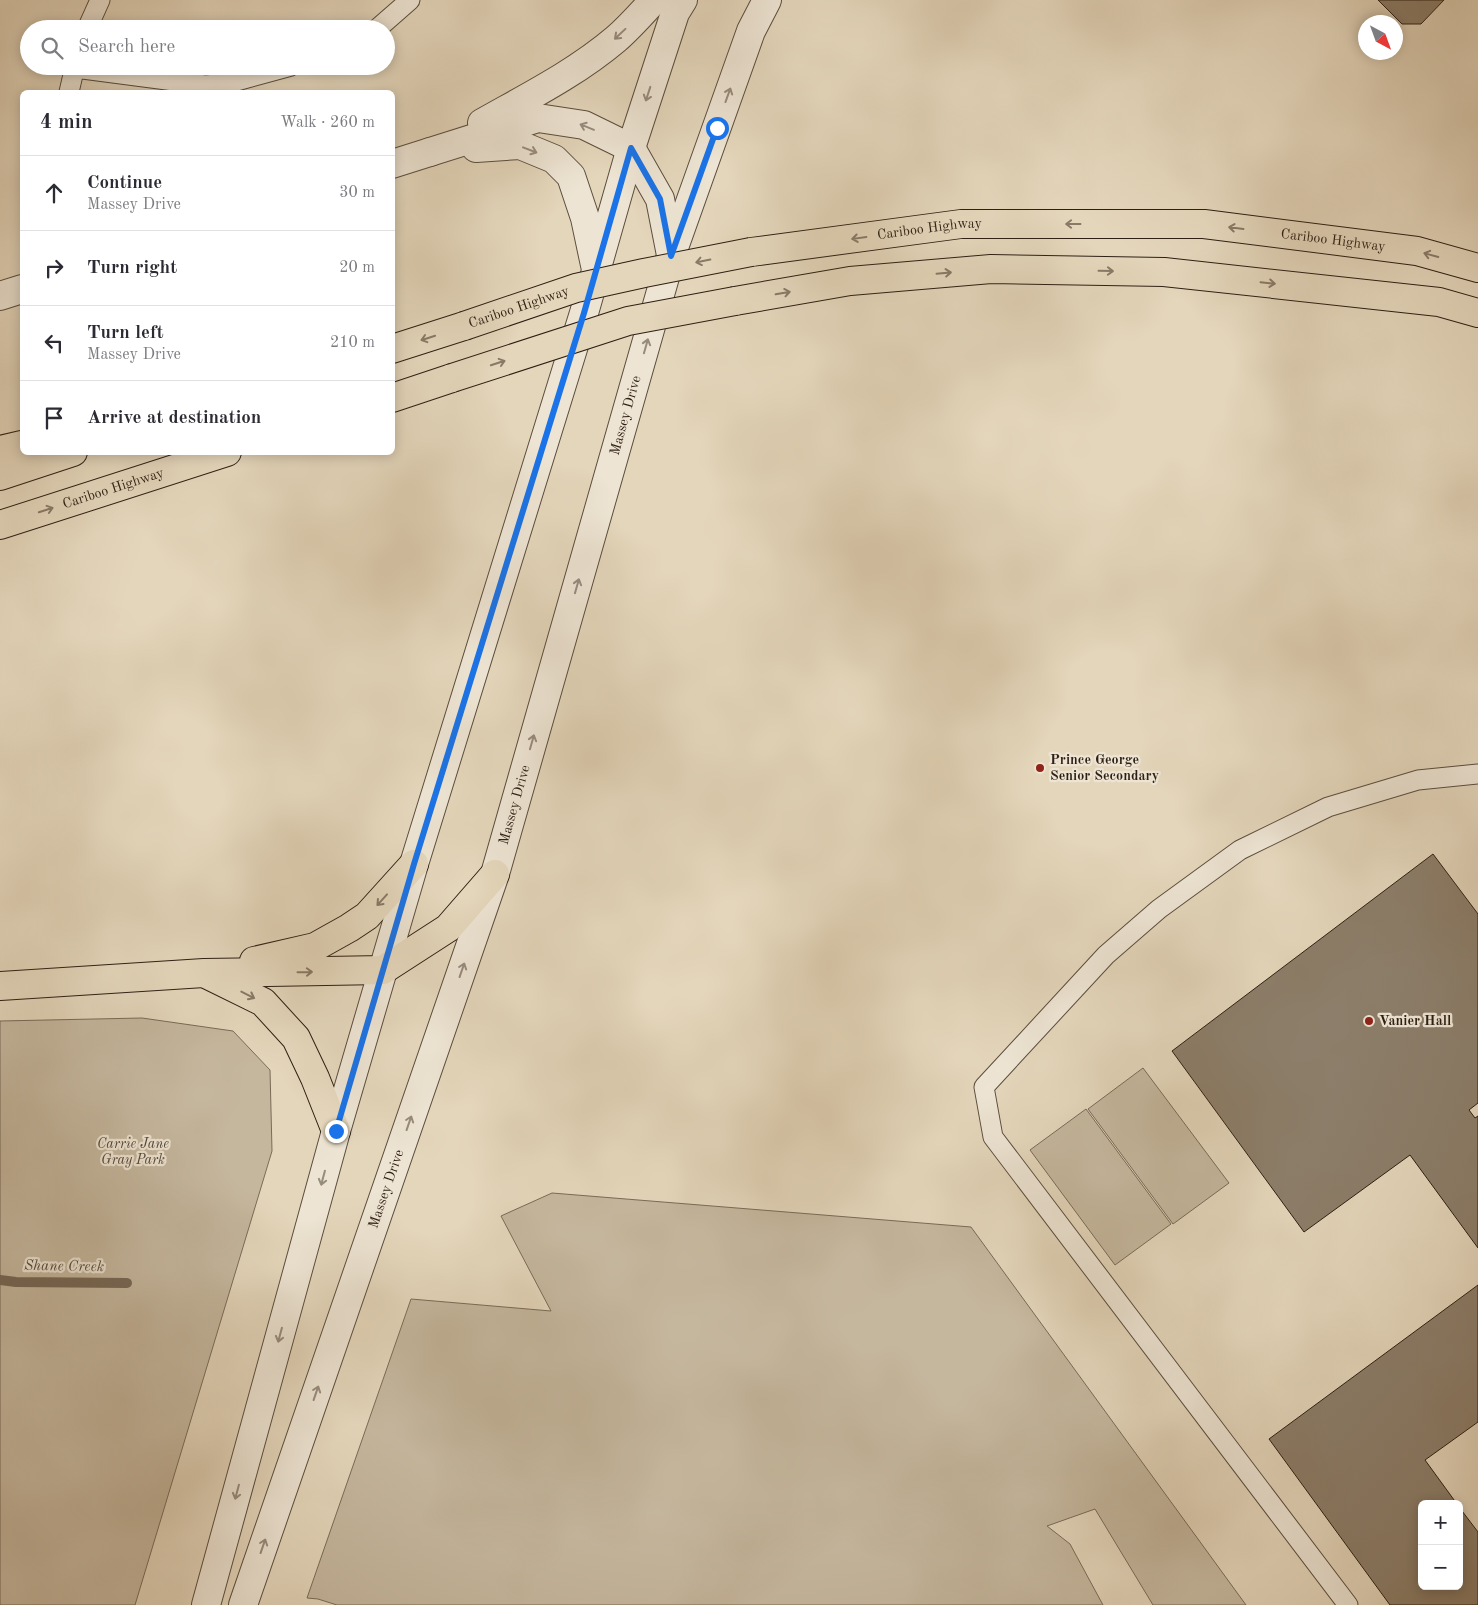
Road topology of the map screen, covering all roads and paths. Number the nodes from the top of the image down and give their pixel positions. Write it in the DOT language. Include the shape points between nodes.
graph roads {
  1 [pos="100,0"];
  2 [pos="410,0"];
  3 [pos="654,0"];
  4 [pos="683,0"];
  5 [pos="767,0"];
  6 [pos="91,20"];
  7 [pos="387,20"];
  8 [pos="73,75"];
  9 [pos="133,75"];
  10 [pos="258,75"];
  11 [pos="69,90"];
  12 [pos="631,148"];
  13 [pos="430,152"];
  14 [pos="395,163"];
  15 [pos="671,256"];
  16 [pos="1478,268"];
  17 [pos="596,269"];
  18 [pos="20,290"];
  19 [pos="0,296"];
  20 [pos="1478,313"];
  21 [pos="395,348"];
  22 [pos="395,397"];
  23 [pos="20,445"];
  24 [pos="0,450"];
  25 [pos="64,455"];
  26 [pos="218,455"];
  27 [pos="0,476"];
  28 [pos="0,525"];
  29 [pos="1478,774"];
  30 [pos="414,864"];
  31 [pos="495,874"];
  32 [pos="383,970"];
  33 [pos="204,973"];
  34 [pos="0,986"];
  35 [pos="336,1131"];
  36 [pos="206,1605"];
  37 [pos="243,1605"];
  38 [pos="1348,1605"];
  1 -- 6 [label="lane"];
  2 -- 7 [label="lane"];
  3 -- 13 [label="street, one-way" via="616,38 557,81"];
  4 -- 12 [label="street, one-way" via="675,13"];
  15 -- 5 [label="street, Massey Drive, one-way" via="751,31"];
  8 -- 11 [label="lane"];
  9 -- 10 [label="lane" via="205,85"];
  12 -- 13 [label="street, one-way" via="584,124 538,118"];
  12 -- 15 [label="street" via="660,199"];
  12 -- 17 [label="street"];
  13 -- 14 [label="street"];
  13 -- 17 [label="street, one-way" via="520,145 554,159 571,176 585,218"];
  31 -- 15 [label="street, Massey Drive, one-way"];
  16 -- 21 [label="highway, Cariboo Highway, one-way, bridge" via="1417,251 1204,224 961,224 751,252 644,272 576,288"];
  17 -- 30 [label="street"];
  18 -- 19 [label="street"];
  22 -- 20 [label="highway, one-way, bridge" via="628,321 850,281 991,269 1164,272 1439,302"];
  23 -- 24 [label="highway"];
  25 -- 27 [label="highway"];
  28 -- 26 [label="highway, Cariboo Highway, one-way"];
  29 -- 38 [label="lane" via="1418,780 1328,808 1240,850 1159,909 1106,956 984,1087 992,1137"];
  30 -- 32 [label="street"];
  30 -- 33 [label="highway, one-way" via="367,916 315,947"];
  31 -- 32 [label="highway" via="448,928"];
  37 -- 31 [label="street, Massey Drive, one-way"];
  33 -- 32 [label="highway, one-way"];
  32 -- 35 [label="street"];
  33 -- 34 [label="highway"];
  33 -- 35 [label="highway, one-way" via="263,1002 296,1038 316,1078"];
  35 -- 36 [label="street, one-way"];
}
